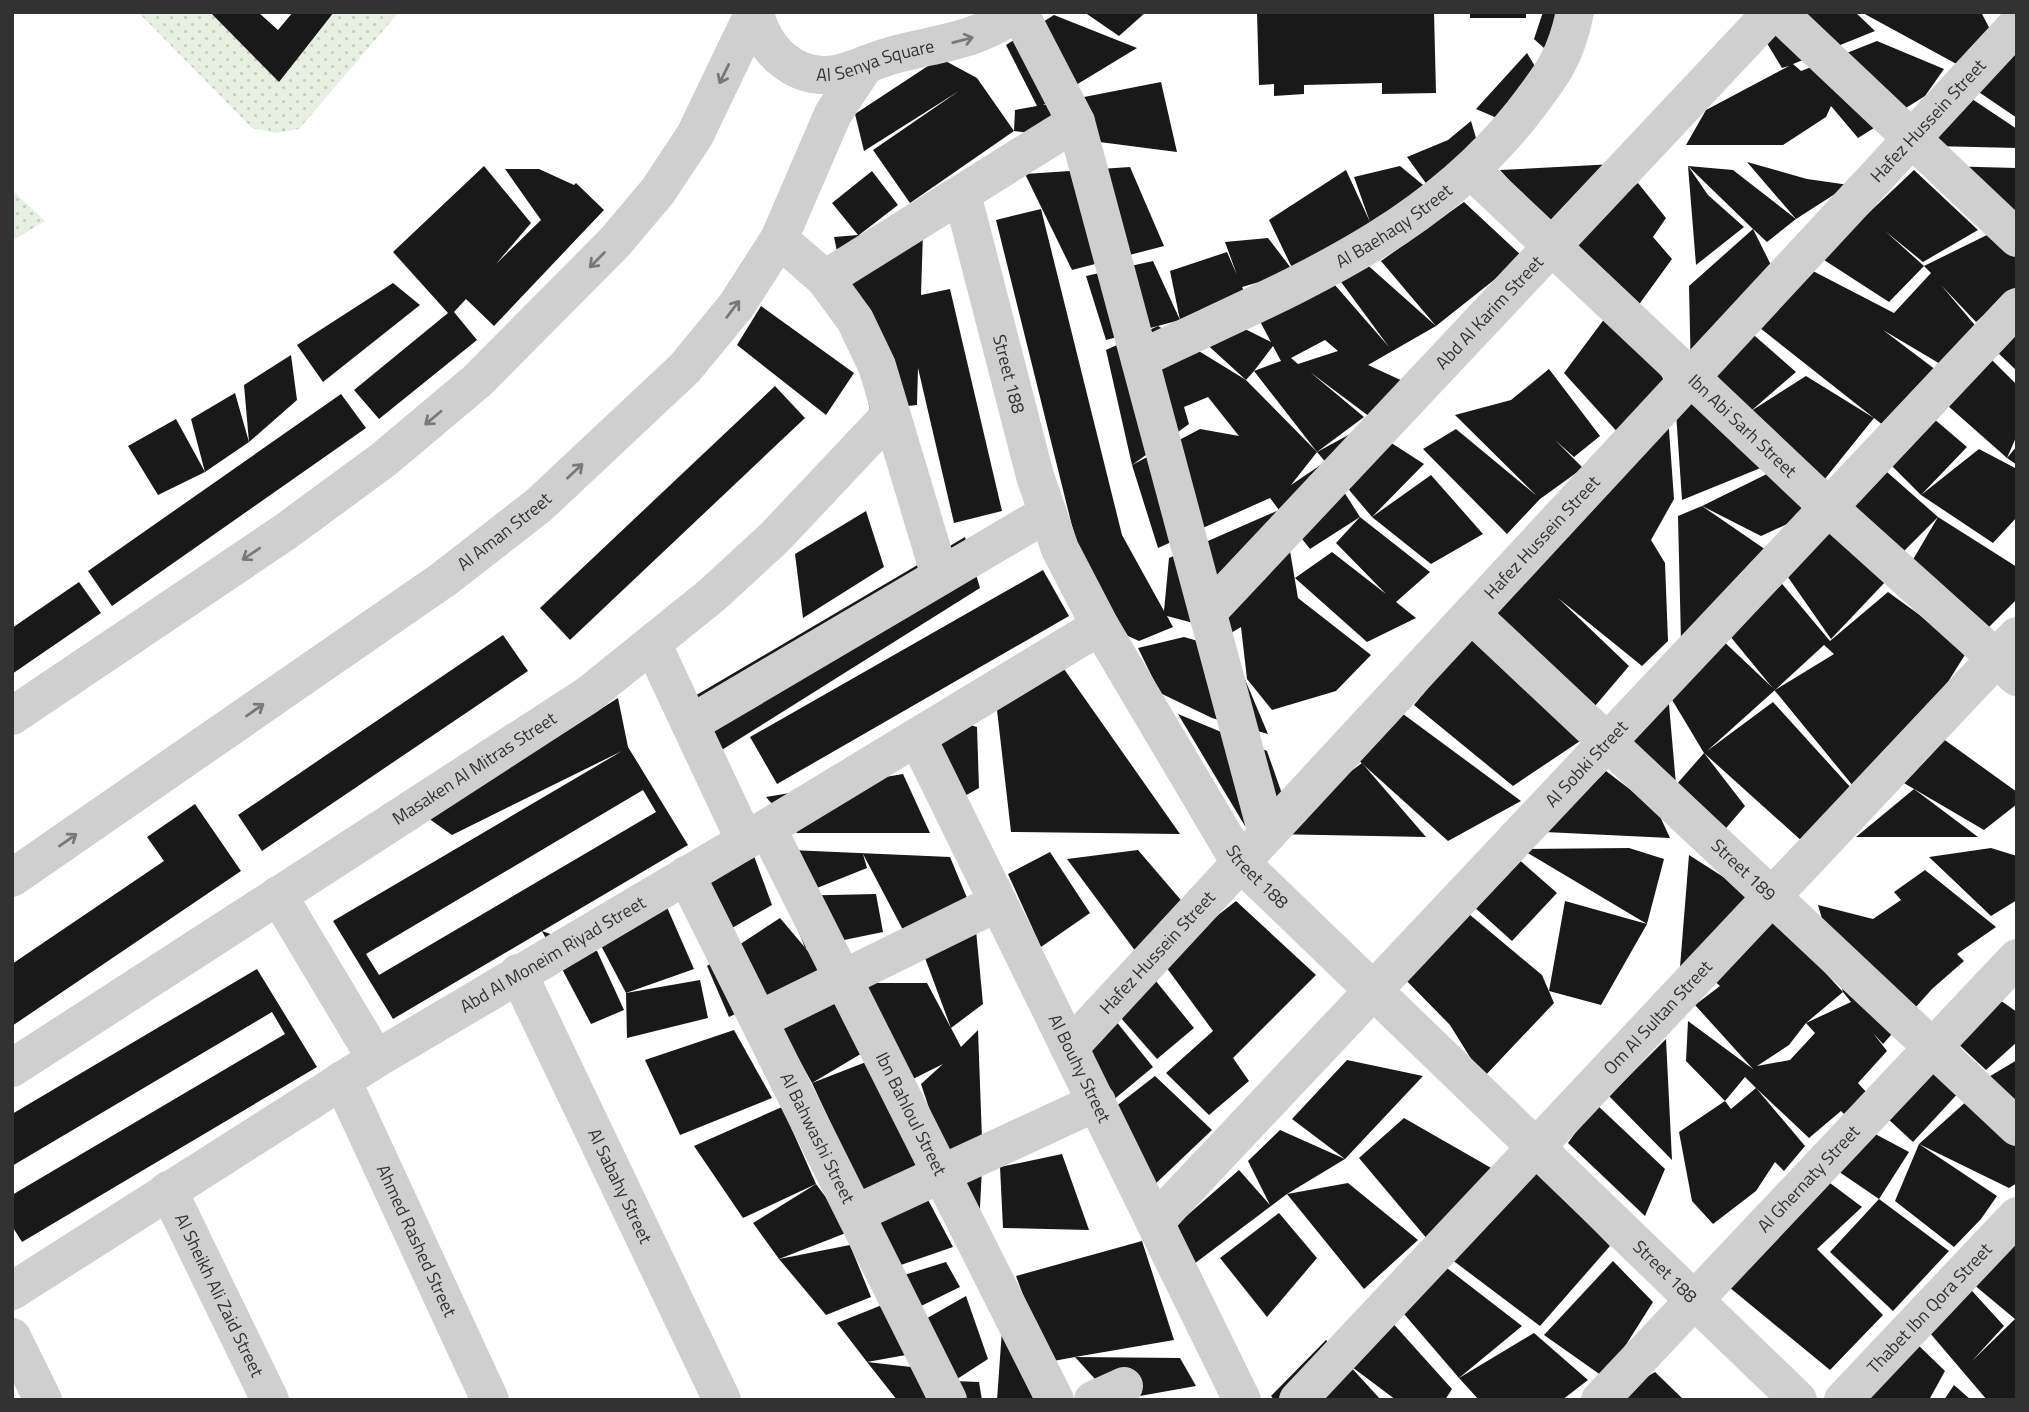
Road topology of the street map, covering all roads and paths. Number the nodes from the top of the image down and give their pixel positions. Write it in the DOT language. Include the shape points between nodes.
graph roads {
  1 [pos="754,12"];
  2 [pos="1019,12"];
  3 [pos="1575,12"];
  4 [pos="1772,12"];
  5 [pos="1779,12"];
  6 [pos="2017,25"];
  7 [pos="866,64"];
  8 [pos="1076,122"];
  9 [pos="1912,139"];
  10 [pos="1471,170"];
  11 [pos="962,194"];
  12 [pos="2017,238"];
  13 [pos="779,239"];
  14 [pos="1552,245"];
  15 [pos="825,279"];
  16 [pos="2017,307"];
  17 [pos="1140,359"];
  18 [pos="1691,376"];
  19 [pos="891,414"];
  20 [pos="1828,507"];
  21 [pos="1046,514"];
  22 [pos="940,576"];
  23 [pos="1208,612"];
  24 [pos="1471,614"];
  25 [pos="1100,626"];
  26 [pos="653,645"];
  27 [pos="2010,657"];
  28 [pos="12,716"];
  29 [pos="690,723"];
  30 [pos="917,737"];
  31 [pos="1606,742"];
  32 [pos="756,834"];
  33 [pos="1268,834"];
  34 [pos="1239,861"];
  35 [pos="686,875"];
  36 [pos="12,878"];
  37 [pos="278,895"];
  38 [pos="1771,897"];
  39 [pos="998,903"];
  40 [pos="2017,958"];
  41 [pos="518,973"];
  42 [pos="843,979"];
  43 [pos="1373,990"];
  44 [pos="759,1020"];
  45 [pos="1932,1047"];
  46 [pos="1069,1048"];
  47 [pos="376,1059"];
  48 [pos="12,1068"];
  49 [pos="342,1080"];
  50 [pos="1097,1102"];
  51 [pos="2017,1127"];
  52 [pos="1535,1146"];
  53 [pos="941,1174"];
  54 [pos="167,1190"];
  55 [pos="857,1213"];
  56 [pos="2017,1216"];
  57 [pos="1156,1221"];
  58 [pos="15,1282"];
  59 [pos="1694,1300"];
  60 [pos="12,1337"];
  61 [pos="43,1400"];
  62 [pos="270,1400"];
  63 [pos="490,1400"];
  64 [pos="722,1400"];
  65 [pos="948,1400"];
  66 [pos="1055,1400"];
  67 [pos="1242,1400"];
  68 [pos="1298,1400"];
  69 [pos="1600,1400"];
  70 [pos="1798,1400"];
  71 [pos="1843,1400"];
  1 -- 7 [label="street, Al Senya Square" via="774,53 795,68 834,75"];
  1 -- 28 [label="street, one-way" via="695,135 658,191 615,242 477,381 383,460 296,524"];
  7 -- 2 [label="street, Al Senya Square, one-way" via="970,38"];
  2 -- 8 [label="street"];
  3 -- 10 [label="street, Al Baehaqy Street" via="1562,61"];
  4 -- 14 [label="street, Abd Al Karim Street"];
  5 -- 9 [label="street"];
  6 -- 9 [label="street, Hafez Hussein Street"];
  7 -- 13 [label="street, Al Aman Street" via="833,114"];
  8 -- 11 [label="street"];
  8 -- 17 [label="street"];
  9 -- 12 [label="street"];
  9 -- 18 [label="street, Hafez Hussein Street"];
  10 -- 14 [label="street, Ibn Abi Sarh Street"];
  10 -- 17 [label="street, Al Baehaqy Street" via="1422,213 1379,241"];
  11 -- 15 [label="street"];
  11 -- 21 [label="street, Street 188"];
  13 -- 15 [label="street"];
  36 -- 13 [label="street, Al Aman Street, one-way" via="443,579 539,505 685,368 736,306"];
  14 -- 18 [label="street, Ibn Abi Sarh Street"];
  14 -- 23 [label="street, Abd Al Karim Street"];
  15 -- 19 [label="street" via="855,320 877,366"];
  16 -- 20 [label="street, Al Sobki Street"];
  17 -- 23 [label="street"];
  18 -- 20 [label="street, Ibn Abi Sarh Street"];
  18 -- 24 [label="street, Hafez Hussein Street"];
  19 -- 22 [label="street"];
  19 -- 26 [label="street, Masaken Al Mitras Street" via="774,538"];
  20 -- 27 [label="street, Ibn Abi Sarh Street"];
  20 -- 31 [label="street, Al Sobki Street"];
  21 -- 22 [label="street"];
  21 -- 25 [label="street, Street 188"];
  22 -- 29 [label="street"];
  23 -- 33 [label="street"];
  24 -- 31 [label="street, Street 189"];
  24 -- 33 [label="street, Hafez Hussein Street"];
  25 -- 30 [label="street, Abd Al Moneim Riyad Street"];
  25 -- 34 [label="street, Street 188"];
  26 -- 29 [label="street, Ibn Bahloul Street"];
  26 -- 37 [label="street, Masaken Al Mitras Street" via="588,695"];
  27 -- 38 [label="street, Om Al Sultan Street"];
  29 -- 32 [label="street, Ibn Bahloul Street"];
  30 -- 32 [label="street, Abd Al Moneim Riyad Street"];
  30 -- 39 [label="street, Al Bouhy Street"];
  31 -- 38 [label="street, Street 189"];
  31 -- 43 [label="street, Al Sobki Street"];
  32 -- 35 [label="street, Abd Al Moneim Riyad Street"];
  32 -- 42 [label="street, Ibn Bahloul Street"];
  33 -- 34 [label="street, Hafez Hussein Street"];
  34 -- 43 [label="street, Street 188"];
  34 -- 46 [label="street, Hafez Hussein Street"];
  35 -- 41 [label="street, Abd Al Moneim Riyad Street"];
  35 -- 44 [label="street, Al Bahwashi Street"];
  37 -- 47 [label="street"];
  37 -- 48 [label="street, Masaken Al Mitras Street"];
  38 -- 45 [label="street, Street 189"];
  38 -- 52 [label="street, Om Al Sultan Street"];
  39 -- 42 [label="street"];
  39 -- 46 [label="street, Al Bouhy Street"];
  40 -- 45 [label="street, Al Ghernaty Street"];
  41 -- 47 [label="street, Abd Al Moneim Riyad Street"];
  41 -- 64 [label="street, Al Sabahy Street"];
  42 -- 44 [label="street"];
  42 -- 53 [label="street, Ibn Bahloul Street"];
  43 -- 52 [label="street, Street 188"];
  43 -- 57 [label="street, Al Sobki Street"];
  44 -- 55 [label="street, Al Bahwashi Street"];
  45 -- 51 [label="street, Street 189"];
  45 -- 59 [label="street, Al Ghernaty Street"];
  46 -- 50 [label="street, Al Bouhy Street"];
  47 -- 49 [label="street, Abd Al Moneim Riyad Street"];
  49 -- 54 [label="street, Abd Al Moneim Riyad Street"];
  49 -- 63 [label="street, Ahmed Rashed Street"];
  50 -- 53 [label="street"];
  50 -- 57 [label="street, Al Bouhy Street"];
  52 -- 59 [label="street, Street 188"];
  52 -- 68 [label="street, Om Al Sultan Street"];
  53 -- 55 [label="street"];
  53 -- 66 [label="street, Ibn Bahloul Street"];
  54 -- 58 [label="street, Abd Al Moneim Riyad Street"];
  54 -- 62 [label="street, Al Sheikh Ali Zaid Street"];
  55 -- 65 [label="street, Al Bahwashi Street"];
  56 -- 71 [label="street, Thabet Ibn Qora Street"];
  57 -- 67 [label="street, Al Bouhy Street"];
  59 -- 69 [label="street, Al Ghernaty Street"];
  59 -- 70 [label="street, Street 188"];
  60 -- 61 [label="street"];
}
